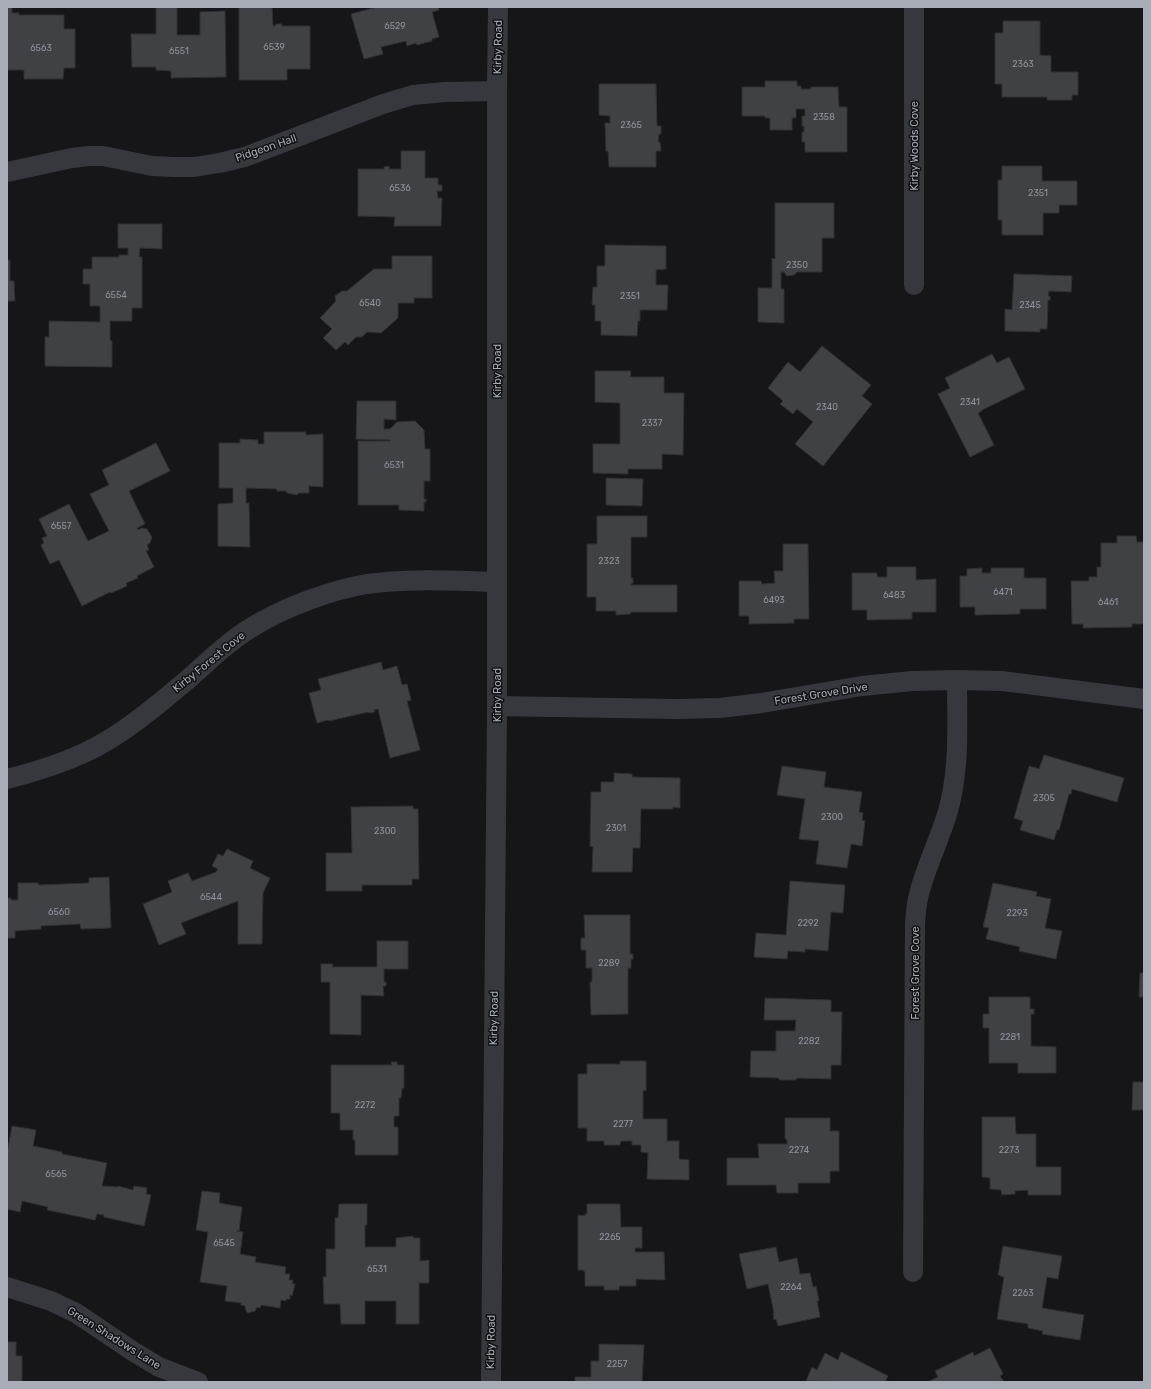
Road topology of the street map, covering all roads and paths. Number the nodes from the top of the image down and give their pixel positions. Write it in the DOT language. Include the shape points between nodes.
graph roads {
  1 [pos="498,7"];
  2 [pos="914,7"];
  3 [pos="497,91"];
  4 [pos="7,172"];
  5 [pos="914,285"];
  6 [pos="497,582"];
  7 [pos="957,680"];
  8 [pos="1144,699"];
  9 [pos="497,706"];
  10 [pos="7,779"];
  11 [pos="913,1272"];
  12 [pos="7,1287"];
  13 [pos="198,1382"];
  14 [pos="491,1382"];
  1 -- 3 [label="street, Kirby Road"];
  2 -- 5 [label="street, Kirby Woods Cove"];
  3 -- 4 [label="street, Pidgeon Hall" via="413,95 245,158 219,163 194,167 152,166 103,156 89,156"];
  3 -- 6 [label="street, Kirby Road"];
  6 -- 9 [label="street, Kirby Road"];
  6 -- 10 [label="street, Kirby Forest Cove" via="423,580 366,584 288,608 254,626 219,651 151,710 118,734 86,753 46,769"];
  7 -- 8 [label="street, Forest Grove Drive" via="1002,682"];
  7 -- 9 [label="street, Forest Grove Drive" via="862,686 720,708"];
  7 -- 11 [label="street, Forest Grove Cove" via="955,777 939,840 918,895 915,924"];
  9 -- 14 [label="street, Kirby Road"];
  12 -- 13 [label="street, Green Shadows Lane" via="51,1301 76,1313 159,1367"];
}
